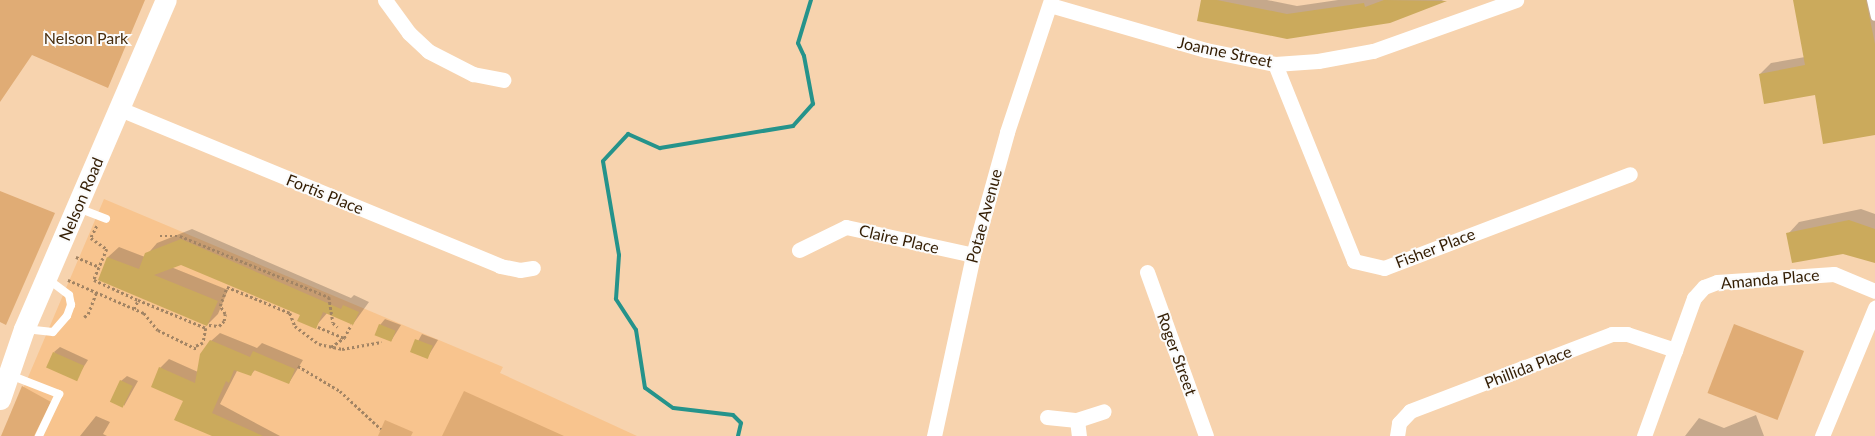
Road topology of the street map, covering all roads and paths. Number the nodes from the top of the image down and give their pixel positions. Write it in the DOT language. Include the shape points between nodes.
graph roads {
  1 [pos="166,0"];
  2 [pos="386,0"];
  3 [pos="1516,0"];
  4 [pos="1871,0"];
  5 [pos="1050,2"];
  6 [pos="1875,17"];
  7 [pos="1275,64"];
  8 [pos="503,80"];
  9 [pos="120,109"];
  10 [pos="1630,174"];
  11 [pos="77,208"];
  12 [pos="105,223"];
  13 [pos="160,236"];
  14 [pos="799,250"];
  15 [pos="973,255"];
  16 [pos="76,258"];
  17 [pos="99,267"];
  18 [pos="533,268"];
  19 [pos="1147,272"];
  20 [pos="55,283"];
  21 [pos="1875,291"];
  22 [pos="96,293"];
  23 [pos="138,300"];
  24 [pos="134,309"];
  25 [pos="1874,314"];
  26 [pos="84,317"];
  27 [pos="351,325"];
  28 [pos="318,327"];
  29 [pos="338,327"];
  30 [pos="24,329"];
  31 [pos="207,332"];
  32 [pos="344,338"];
  33 [pos="381,342"];
  34 [pos="332,347"];
  35 [pos="1675,350"];
  36 [pos="298,366"];
  37 [pos="3,390"];
  38 [pos="1104,411"];
  39 [pos="1047,417"];
  40 [pos="1077,420"];
  41 [pos="381,429"];
  42 [pos="39,436"];
  43 [pos="934,436"];
  44 [pos="1079,436"];
  45 [pos="1206,436"];
  46 [pos="1397,436"];
  47 [pos="1644,436"];
  48 [pos="1822,436"];
  1 -- 9 [label="street, Nelson Road"];
  2 -- 8 [label="street" via="409,33 428,50 473,74"];
  3 -- 7 [label="street, Joanne Street" via="1373,51 1318,61"];
  4 -- 6 [label="lane"];
  5 -- 7 [label="street, Joanne Street" via="1206,50"];
  5 -- 15 [label="street, Potae Avenue" via="1007,132"];
  7 -- 10 [label="street, Fisher Place" via="1354,262 1384,268"];
  9 -- 11 [label="street, Nelson Road"];
  9 -- 18 [label="street, Fortis Place" via="500,266 520,270"];
  11 -- 12 [label="lane"];
  11 -- 20 [label="street, Nelson Road"];
  12 -- 17 [label="path" via="95,226 90,238 107,249"];
  13 -- 29 [label="path" via="180,236 329,297 333,323"];
  14 -- 15 [label="street, Claire Place" via="846,228"];
  15 -- 43 [label="street, Potae Avenue"];
  16 -- 17 [label="path"];
  17 -- 23 [label="path" via="94,280"];
  19 -- 45 [label="street, Roger Street"];
  20 -- 22 [label="path" via="67,280"];
  20 -- 30 [label="street, Nelson Road"];
  20 -- 30 [label="lane" via="69,295 71,305 61,327 53,332"];
  21 -- 35 [label="street, Amanda Place" via="1834,274 1717,282 1704,287 1694,298"];
  22 -- 24 [label="path"];
  22 -- 26 [label="path"];
  23 -- 24 [label="path"];
  23 -- 31 [label="path" via="206,328"];
  24 -- 31 [label="path" via="144,313 158,330 195,348 203,343"];
  25 -- 48 [label="street"];
  27 -- 32 [label="path"];
  28 -- 32 [label="path"];
  30 -- 37 [label="street, Nelson Road"];
  31 -- 34 [label="path" via="210,325 219,326 226,318 220,306 227,287 290,313 295,326 304,335"];
  32 -- 34 [label="path"];
  33 -- 34 [label="path" via="356,348"];
  35 -- 46 [label="street, Phillida Place" via="1627,334 1612,334 1410,411 1399,423"];
  35 -- 47 [label="street, Amanda Place"];
  36 -- 41 [label="path" via="340,391"];
  37 -- 42 [label="lane" via="59,394"];
  38 -- 40 [label="street"];
  39 -- 40 [label="street"];
  40 -- 44 [label="street"];
}
